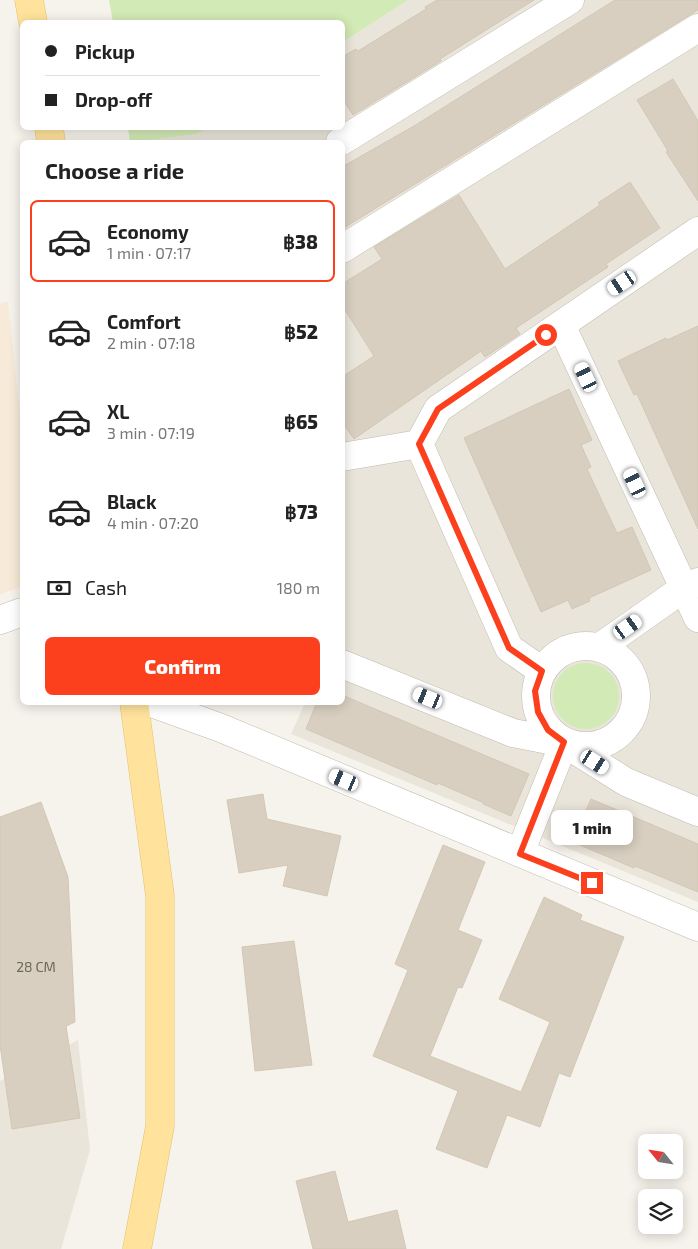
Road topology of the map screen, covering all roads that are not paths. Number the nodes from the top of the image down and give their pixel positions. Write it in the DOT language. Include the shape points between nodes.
graph roads {
  1 [pos="29,0"];
  2 [pos="570,0"];
  3 [pos="33,20"];
  4 [pos="698,28"];
  5 [pos="343,140"];
  6 [pos="698,231"];
  7 [pos="345,247"];
  8 [pos="562,324"];
  9 [pos="419,444"];
  10 [pos="345,456"];
  11 [pos="691,585"];
  12 [pos="20,613"];
  13 [pos="698,618"];
  14 [pos="0,620"];
  15 [pos="600,647"];
  16 [pos="345,665"];
  17 [pos="542,671"];
  18 [pos="134,705"];
  19 [pos="157,705"];
  20 [pos="564,742"];
  21 [pos="698,812"];
  22 [pos="520,854"];
  23 [pos="698,927"];
  24 [pos="137,1249"];
  1 -- 3 [label="main road"];
  2 -- 5 [label="street"];
  4 -- 7 [label="street"];
  6 -- 8 [label="street"];
  8 -- 9 [label="street" via="438,409"];
  8 -- 11 [label="street"];
  9 -- 10 [label="street"];
  9 -- 17 [label="street" via="509,648"];
  11 -- 13 [label="street"];
  11 -- 15 [label="street"];
  12 -- 14 [label="street"];
  15 -- 17 [label="street" via="583,645 567,649"];
  15 -- 20 [label="street" via="616,654 635,681 637,698 634,714 613,740 597,746 580,747"];
  16 -- 20 [label="street" via="512,733"];
  17 -- 20 [label="street" via="535,691 538,712 548,730"];
  18 -- 24 [label="main road" via="160,896 160,1126"];
  19 -- 22 [label="street" via="221,728"];
  20 -- 21 [label="street" via="626,782"];
  20 -- 22 [label="street"];
  22 -- 23 [label="street"];
}
